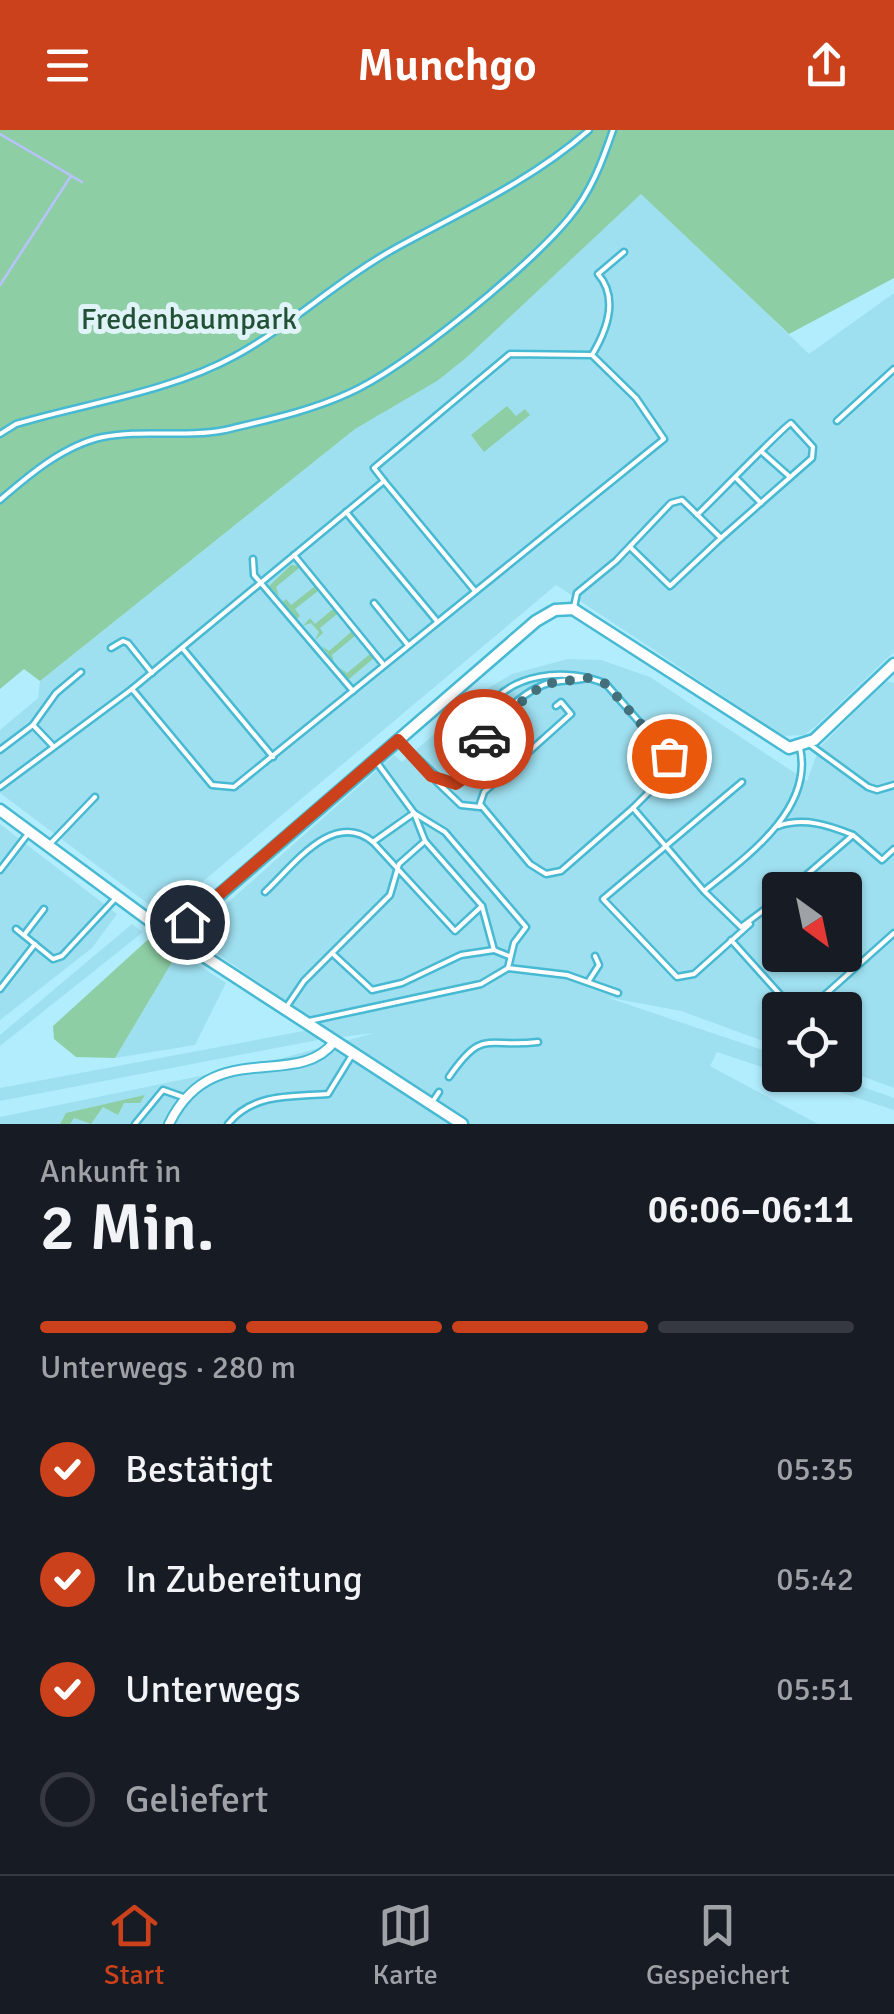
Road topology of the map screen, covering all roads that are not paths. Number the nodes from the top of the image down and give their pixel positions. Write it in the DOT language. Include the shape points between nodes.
graph roads {
  1 [pos="590,130"];
  2 [pos="613,130"];
  3 [pos="624,252"];
  4 [pos="592,355"];
  5 [pos="894,369"];
  6 [pos="837,421"];
  7 [pos="0,434"];
  8 [pos="762,452"];
  9 [pos="790,477"];
  10 [pos="738,479"];
  11 [pos="384,481"];
  12 [pos="0,500"];
  13 [pos="760,502"];
  14 [pos="346,512"];
  15 [pos="697,515"];
  16 [pos="721,538"];
  17 [pos="630,547"];
  18 [pos="294,555"];
  19 [pos="252,559"];
  20 [pos="260,583"];
  21 [pos="475,590"];
  22 [pos="374,603"];
  23 [pos="573,609"];
  24 [pos="438,621"];
  25 [pos="408,645"];
  26 [pos="111,648"];
  27 [pos="182,648"];
  28 [pos="384,665"];
  29 [pos="892,671"];
  30 [pos="81,672"];
  31 [pos="152,673"];
  32 [pos="588,678"];
  33 [pos="132,689"];
  34 [pos="352,691"];
  35 [pos="556,706"];
  36 [pos="33,725"];
  37 [pos="398,740"];
  38 [pos="52,745"];
  39 [pos="799,746"];
  40 [pos="0,750"];
  41 [pos="273,757"];
  42 [pos="478,758"];
  43 [pos="374,760"];
  44 [pos="431,776"];
  45 [pos="742,782"];
  46 [pos="894,785"];
  47 [pos="0,788"];
  48 [pos="96,797"];
  49 [pos="480,807"];
  50 [pos="633,808"];
  51 [pos="0,810"];
  52 [pos="414,813"];
  53 [pos="778,826"];
  54 [pos="30,831"];
  55 [pos="853,835"];
  56 [pos="425,840"];
  57 [pos="372,842"];
  58 [pos="49,845"];
  59 [pos="665,846"];
  60 [pos="894,849"];
  61 [pos="0,870"];
  62 [pos="398,870"];
  63 [pos="810,872"];
  64 [pos="704,891"];
  65 [pos="265,892"];
  66 [pos="117,896"];
  67 [pos="482,906"];
  68 [pos="44,910"];
  69 [pos="762,914"];
  70 [pos="750,924"];
  71 [pos="16,929"];
  72 [pos="894,933"];
  73 [pos="172,934"];
  74 [pos="24,935"];
  75 [pos="731,940"];
  76 [pos="35,944"];
  77 [pos="494,950"];
  78 [pos="332,953"];
  79 [pos="508,956"];
  80 [pos="595,956"];
  81 [pos="508,968"];
  82 [pos="588,982"];
  83 [pos="0,989"];
  84 [pos="778,992"];
  85 [pos="828,992"];
  86 [pos="618,993"];
  87 [pos="284,1009"];
  88 [pos="305,1023"];
  89 [pos="334,1042"];
  90 [pos="538,1042"];
  91 [pos="352,1054"];
  92 [pos="449,1077"];
  93 [pos="439,1092"];
  94 [pos="182,1097"];
  95 [pos="432,1104"];
  96 [pos="135,1124"];
  97 [pos="169,1124"];
  98 [pos="228,1124"];
  99 [pos="462,1124"];
  1 -- 7 [label="lane" via="234,356"];
  2 -- 12 [label="lane" via="586,195 545,244 414,352 354,391 220,431 103,437 59,455"];
  3 -- 4 [label="lane" via="598,274 610,296 603,337"];
  4 -- 11 [label="lane" via="510,354 374,468"];
  4 -- 21 [label="lane" via="636,398 664,439"];
  5 -- 6 [label="lane"];
  8 -- 9 [label="lane"];
  8 -- 9 [label="lane" via="792,423 814,452"];
  8 -- 10 [label="lane"];
  9 -- 13 [label="lane"];
  10 -- 13 [label="lane"];
  10 -- 15 [label="lane"];
  11 -- 14 [label="lane"];
  11 -- 21 [label="lane"];
  13 -- 16 [label="lane"];
  14 -- 18 [label="lane"];
  14 -- 24 [label="lane"];
  15 -- 16 [label="lane"];
  15 -- 17 [label="lane" via="682,500 671,503"];
  16 -- 17 [label="lane" via="670,586"];
  17 -- 23 [label="lane" via="578,593"];
  18 -- 20 [label="lane"];
  18 -- 28 [label="lane"];
  19 -- 20 [label="lane"];
  20 -- 27 [label="lane"];
  20 -- 34 [label="lane"];
  21 -- 24 [label="lane"];
  22 -- 25 [label="lane"];
  23 -- 37 [label="street" via="536,621"];
  23 -- 39 [label="street"];
  24 -- 25 [label="lane"];
  25 -- 28 [label="lane"];
  26 -- 31 [label="lane" via="128,643"];
  27 -- 31 [label="lane"];
  27 -- 41 [label="lane"];
  28 -- 34 [label="lane"];
  29 -- 39 [label="street"];
  30 -- 36 [label="lane"];
  31 -- 33 [label="lane"];
  32 -- 42 [label="lane" via="544,684 530,693 487,731"];
  32 -- 42 [label="lane" via="516,683 486,711"];
  32 -- 50 [label="lane" via="606,684 669,756 667,774"];
  33 -- 38 [label="lane"];
  33 -- 41 [label="lane" via="219,789 234,787"];
  34 -- 41 [label="lane"];
  35 -- 49 [label="lane" via="560,702 571,714 484,792"];
  36 -- 38 [label="lane"];
  36 -- 40 [label="lane"];
  37 -- 43 [label="street"];
  37 -- 44 [label="lane"];
  38 -- 47 [label="lane"];
  39 -- 46 [label="lane" via="868,787"];
  39 -- 53 [label="lane" via="799,780"];
  42 -- 44 [label="lane" via="474,771 456,784"];
  43 -- 52 [label="lane"];
  43 -- 73 [label="street"];
  44 -- 49 [label="lane" via="452,800"];
  45 -- 59 [label="lane"];
  48 -- 58 [label="lane"];
  49 -- 50 [label="lane" via="546,874 561,871"];
  50 -- 59 [label="lane"];
  51 -- 54 [label="street"];
  52 -- 56 [label="lane"];
  52 -- 57 [label="lane"];
  52 -- 79 [label="lane" via="445,832 526,927"];
  53 -- 55 [label="lane" via="826,824"];
  53 -- 64 [label="lane"];
  54 -- 58 [label="street"];
  54 -- 61 [label="lane"];
  55 -- 60 [label="lane" via="882,860"];
  55 -- 63 [label="lane"];
  56 -- 62 [label="lane"];
  56 -- 67 [label="lane"];
  57 -- 62 [label="lane"];
  57 -- 65 [label="lane" via="350,830 332,833"];
  58 -- 66 [label="street"];
  59 -- 64 [label="lane"];
  59 -- 75 [label="lane" via="603,900 677,977 694,974"];
  62 -- 67 [label="lane" via="454,931"];
  62 -- 78 [label="lane" via="390,895"];
  64 -- 70 [label="lane" via="735,924"];
  66 -- 73 [label="street"];
  66 -- 76 [label="lane" via="62,956 53,958"];
  67 -- 77 [label="lane"];
  68 -- 74 [label="lane"];
  69 -- 70 [label="lane"];
  70 -- 75 [label="lane"];
  71 -- 74 [label="lane"];
  72 -- 85 [label="lane"];
  73 -- 87 [label="street"];
  74 -- 76 [label="lane"];
  75 -- 84 [label="lane"];
  76 -- 83 [label="lane"];
  77 -- 78 [label="lane" via="462,955 372,990"];
  77 -- 79 [label="lane"];
  78 -- 87 [label="lane"];
  79 -- 81 [label="lane"];
  80 -- 82 [label="lane" via="600,965"];
  81 -- 82 [label="lane"];
  81 -- 88 [label="lane" via="481,984"];
  82 -- 86 [label="lane"];
  87 -- 88 [label="street"];
  88 -- 89 [label="street"];
  89 -- 91 [label="street"];
  89 -- 94 [label="street" via="292,1062 202,1080"];
  90 -- 92 [label="lane" via="484,1041 470,1048"];
  91 -- 95 [label="street"];
  91 -- 98 [label="lane" via="328,1094 242,1106"];
  93 -- 95 [label="lane"];
  94 -- 96 [label="lane" via="163,1090"];
  94 -- 97 [label="street"];
  95 -- 99 [label="street"];
}
